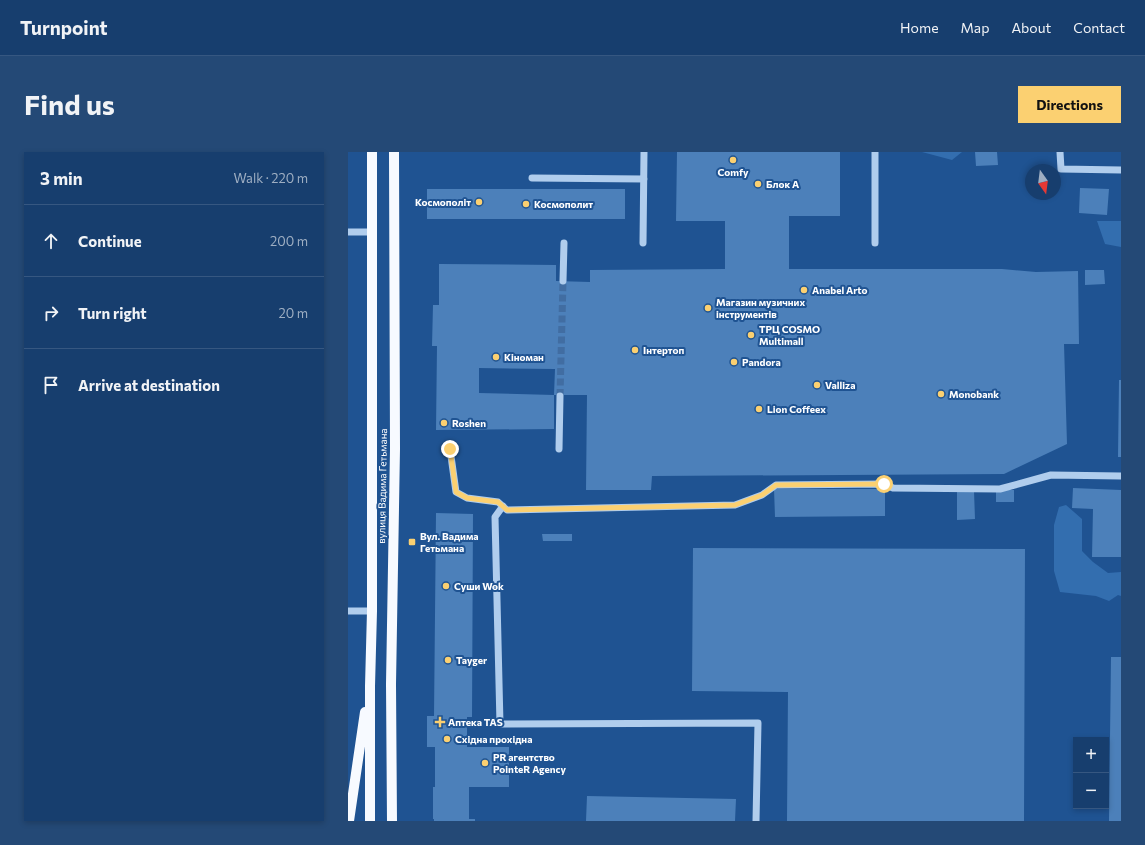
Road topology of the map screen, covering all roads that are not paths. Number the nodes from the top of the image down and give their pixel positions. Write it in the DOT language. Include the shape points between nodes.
graph roads {
  1 [pos="372,152"];
  2 [pos="394,152"];
  3 [pos="644,152"];
  4 [pos="875,152"];
  5 [pos="1060,152"];
  6 [pos="1121,170"];
  7 [pos="532,178"];
  8 [pos="644,179"];
  9 [pos="348,232"];
  10 [pos="372,232"];
  11 [pos="643,242"];
  12 [pos="564,243"];
  13 [pos="875,243"];
  14 [pos="563,282"];
  15 [pos="560,396"];
  16 [pos="450,449"];
  17 [pos="559,449"];
  18 [pos="1121,476"];
  19 [pos="503,506"];
  20 [pos="348,610"];
  21 [pos="372,611"];
  22 [pos="370,686"];
  23 [pos="349,821"];
  24 [pos="370,821"];
  25 [pos="392,821"];
  26 [pos="756,821"];
  1 -- 10 [label="main road, вулиця Вадима Гетьмана"];
  2 -- 25 [label="main road, вулиця Вадима Гетьмана"];
  3 -- 8 [label="street"];
  4 -- 13 [label="street"];
  5 -- 6 [label="street" via="1061,169"];
  7 -- 8 [label="street"];
  8 -- 11 [label="street"];
  9 -- 10 [label="street"];
  10 -- 21 [label="main road, вулиця Вадима Гетьмана"];
  12 -- 14 [label="street"];
  15 -- 17 [label="street"];
  16 -- 19 [label="street" via="456,492 467,498 498,502"];
  18 -- 19 [label="street" via="1051,475 1000,489 893,488 884,484 776,485 762,495 735,505 507,510"];
  19 -- 26 [label="street" via="495,517 500,724 758,724"];
  20 -- 21 [label="street"];
  21 -- 22 [label="main road, вулиця Вадима Гетьмана"];
  22 -- 23 [label="main road"];
  22 -- 24 [label="main road, вулиця Вадима Гетьмана"];
}
